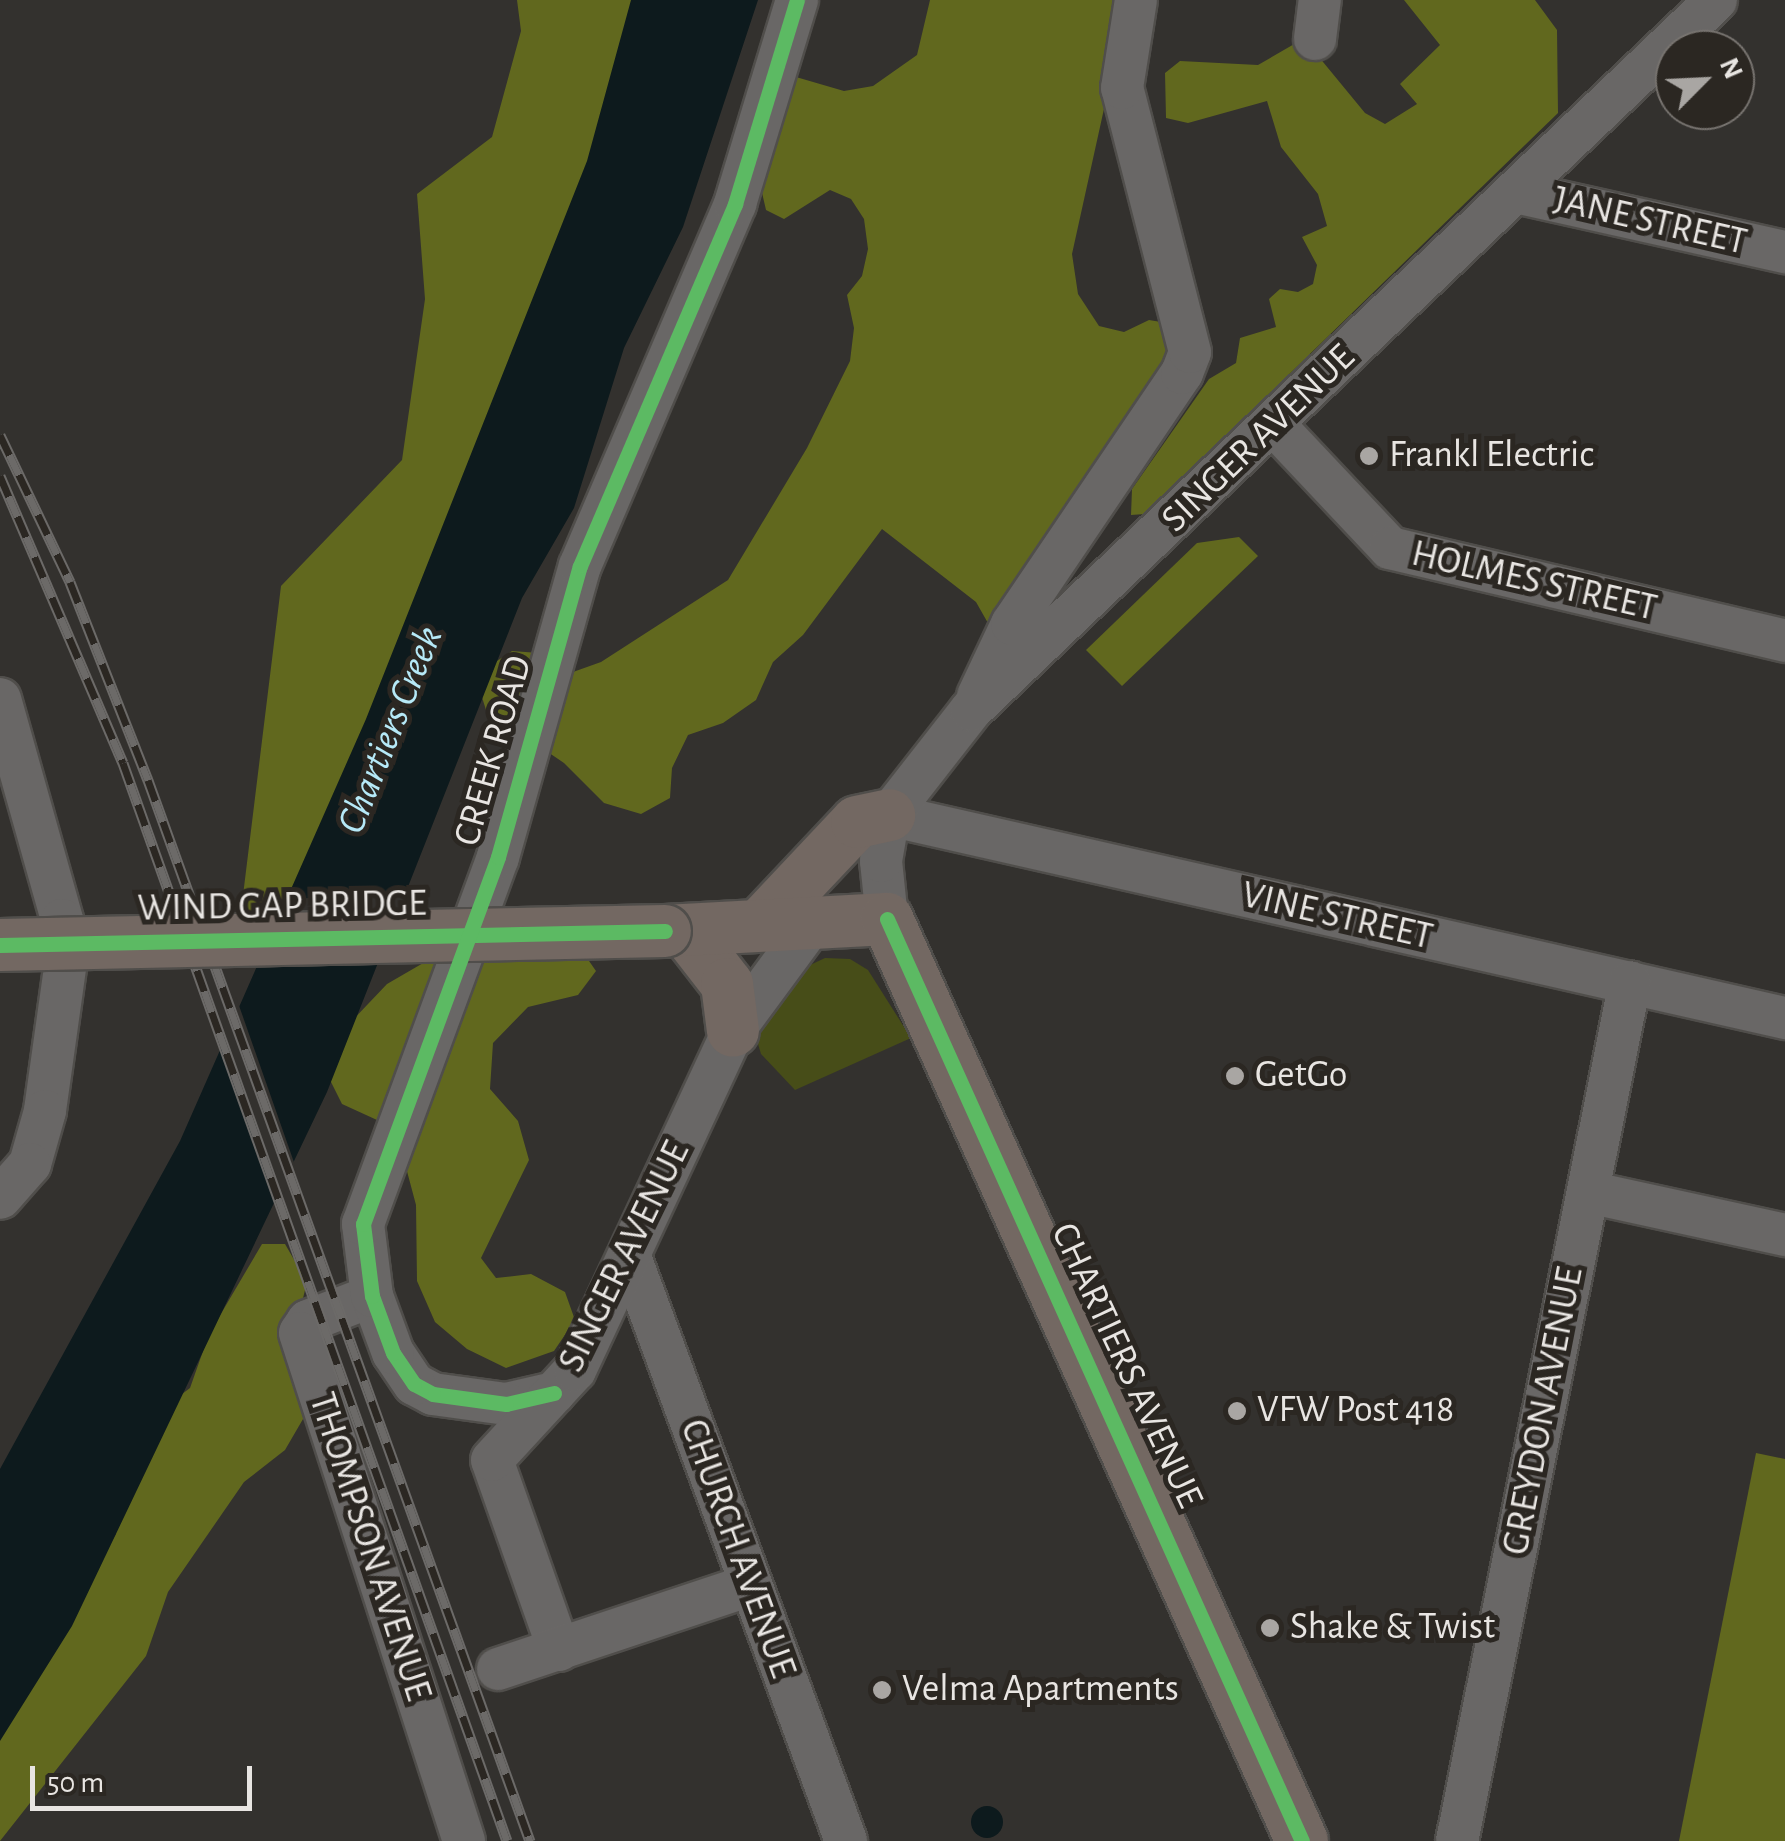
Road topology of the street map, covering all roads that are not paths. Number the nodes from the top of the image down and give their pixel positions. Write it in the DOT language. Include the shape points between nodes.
graph roads {
  1 [pos="797,0"];
  2 [pos="1136,0"];
  3 [pos="1716,0"];
  4 [pos="1516,192"];
  5 [pos="1785,252"];
  6 [pos="1274,425"];
  7 [pos="1785,641"];
  8 [pos="0,700"];
  9 [pos="971,710"];
  10 [pos="889,816"];
  11 [pos="887,919"];
  12 [pos="814,921"];
  13 [pos="760,925"];
  14 [pos="674,930"];
  15 [pos="0,945"];
  16 [pos="1630,982"];
  17 [pos="1785,1018"];
  18 [pos="733,1031"];
  19 [pos="1588,1192"];
  20 [pos="0,1198"];
  21 [pos="1785,1236"];
  22 [pos="630,1257"];
  23 [pos="372,1296"];
  24 [pos="554,1393"];
  25 [pos="750,1585"];
  26 [pos="559,1650"];
  27 [pos="498,1669"];
  28 [pos="464,1841"];
  29 [pos="846,1841"];
  30 [pos="1302,1841"];
  31 [pos="1457,1841"];
  1 -- 23 [label="street, CREEK ROAD" via="735,204 580,566 492,876 440,1028 368,1197 363,1262"];
  2 -- 9 [label="street" via="1122,88 1190,352 1182,374 1012,624"];
  3 -- 4 [label="street, SINGER AVENUE"];
  4 -- 5 [label="street, JANE STREET"];
  4 -- 6 [label="street, SINGER AVENUE"];
  6 -- 7 [label="street, HOLMES STREET" via="1390,548"];
  6 -- 9 [label="street, SINGER AVENUE"];
  8 -- 20 [label="street" via="62,920 66,961 45,1111 30,1164"];
  9 -- 10 [label="street, SINGER AVENUE"];
  10 -- 11 [label="street, SINGER AVENUE" via="881,861"];
  10 -- 13 [label="main road" via="857,822"];
  10 -- 16 [label="street, VINE STREET"];
  11 -- 12 [label="main road, WIND GAP BRIDGE"];
  11 -- 30 [label="main road, CHARTIERS AVENUE"];
  12 -- 13 [label="main road, WIND GAP BRIDGE"];
  12 -- 18 [label="street, SINGER AVENUE"];
  13 -- 14 [label="main road, WIND GAP BRIDGE"];
  14 -- 15 [label="main road, WIND GAP BRIDGE, bridge"];
  14 -- 18 [label="main road" via="726,984"];
  16 -- 17 [label="street, VINE STREET"];
  16 -- 19 [label="street, GREYDON AVENUE"];
  18 -- 22 [label="street, SINGER AVENUE"];
  19 -- 21 [label="street"];
  19 -- 31 [label="street, GREYDON AVENUE"];
  22 -- 24 [label="street, SINGER AVENUE" via="597,1332"];
  22 -- 25 [label="street, CHURCH AVENUE"];
  23 -- 24 [label="street, CREEK ROAD" via="393,1353 414,1384 433,1394 506,1404"];
  23 -- 28 [label="street, THOMPSON AVENUE" via="308,1321 300,1333"];
  24 -- 26 [label="street, SINGER AVENUE" via="492,1460"];
  25 -- 26 [label="street"];
  25 -- 29 [label="street, CHURCH AVENUE"];
  26 -- 27 [label="street"];
}
